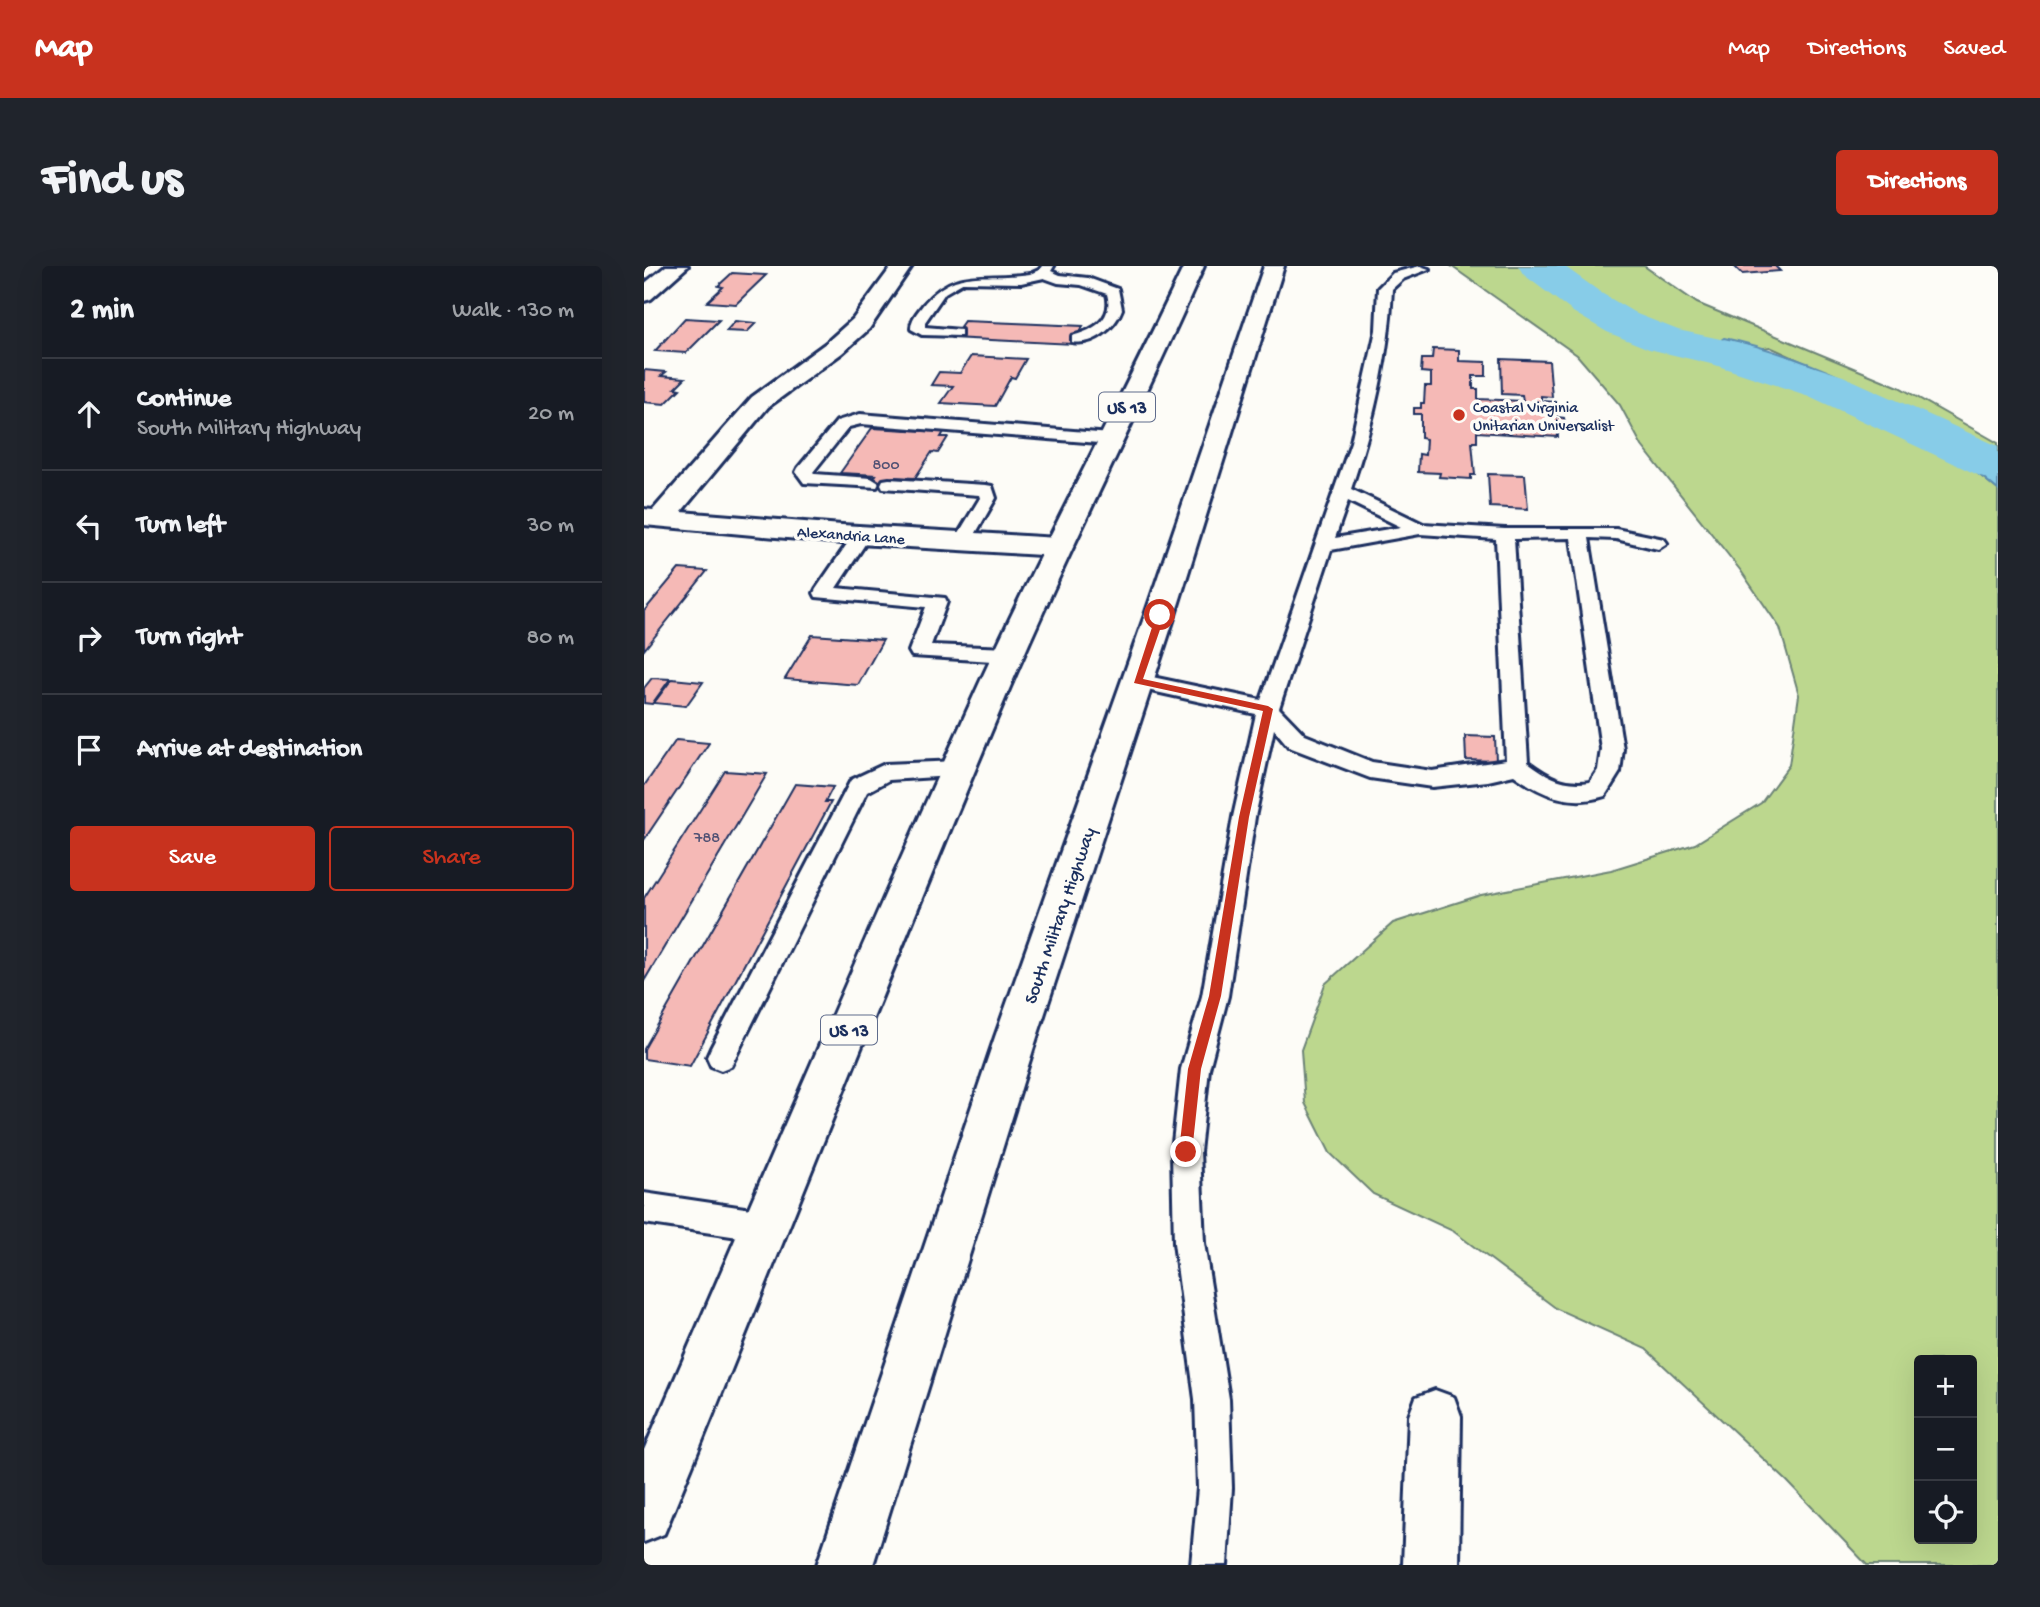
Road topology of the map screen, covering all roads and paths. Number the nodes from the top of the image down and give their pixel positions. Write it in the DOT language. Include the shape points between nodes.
graph roads {
  1 [pos="678,266"];
  2 [pos="902,266"];
  3 [pos="1194,266"];
  4 [pos="1274,266"];
  5 [pos="1423,269"];
  6 [pos="1046,270"];
  7 [pos="644,295"];
  8 [pos="956,332"];
  9 [pos="1077,339"];
  10 [pos="1111,439"];
  11 [pos="871,483"];
  12 [pos="889,484"];
  13 [pos="1343,492"];
  14 [pos="652,518"];
  15 [pos="1420,528"];
  16 [pos="1579,532"];
  17 [pos="1505,534"];
  18 [pos="862,535"];
  19 [pos="963,541"];
  20 [pos="1658,543"];
  21 [pos="1323,546"];
  22 [pos="1058,547"];
  23 [pos="1009,655"];
  24 [pos="1138,681"];
  25 [pos="1268,709"];
  26 [pos="1517,766"];
  27 [pos="959,769"];
  28 [pos="721,1057"];
  29 [pos="644,1208"];
  30 [pos="765,1226"];
  31 [pos="1435,1416"];
  32 [pos="644,1514"];
  33 [pos="845,1565"];
  34 [pos="1209,1565"];
  35 [pos="1431,1565"];
  1 -- 7 [label="main road"];
  2 -- 14 [label="main road" via="861,324 760,402"];
  3 -- 10 [label="main road, US 13"];
  4 -- 24 [label="main road, South Military Highway"];
  5 -- 13 [label="lane" via="1398,276 1385,288 1377,364"];
  6 -- 8 [label="lane" via="1028,279 975,278 950,283 918,322 918,329"];
  6 -- 9 [label="lane" via="1058,279 1083,281 1113,292 1116,306 1108,324 1090,337"];
  10 -- 11 [label="lane" via="860,419 843,424 804,472 810,479"];
  10 -- 22 [label="main road, US 13"];
  12 -- 19 [label="lane" via="986,490 988,498"];
  13 -- 15 [label="lane"];
  13 -- 21 [label="lane"];
  14 -- 18 [label="main road, Alexandria Lane"];
  15 -- 17 [label="lane"];
  15 -- 21 [label="lane"];
  16 -- 17 [label="lane"];
  16 -- 20 [label="lane"];
  16 -- 26 [label="lane" via="1612,749 1609,772 1597,790 1574,794 1547,787"];
  17 -- 26 [label="lane"];
  18 -- 19 [label="main road, Alexandria Lane"];
  18 -- 23 [label="lane" via="822,593 938,602 919,651"];
  19 -- 22 [label="main road, Alexandria Lane"];
  21 -- 25 [label="lane"];
  22 -- 23 [label="main road, US 13"];
  23 -- 27 [label="main road, US 13"];
  24 -- 25 [label="lane"];
  24 -- 33 [label="main road, South Military Highway" via="1016,1037"];
  25 -- 26 [label="lane" via="1297,741 1370,770 1432,779"];
  25 -- 34 [label="lane" via="1244,817 1215,996 1195,1069 1186,1152 1189,1243 1212,1399 1215,1488"];
  27 -- 28 [label="lane" via="885,772 859,786"];
  27 -- 30 [label="main road, US 13"];
  29 -- 30 [label="lane"];
  30 -- 32 [label="main road, US 13"];
  31 -- 35 [label="main road"];
}
